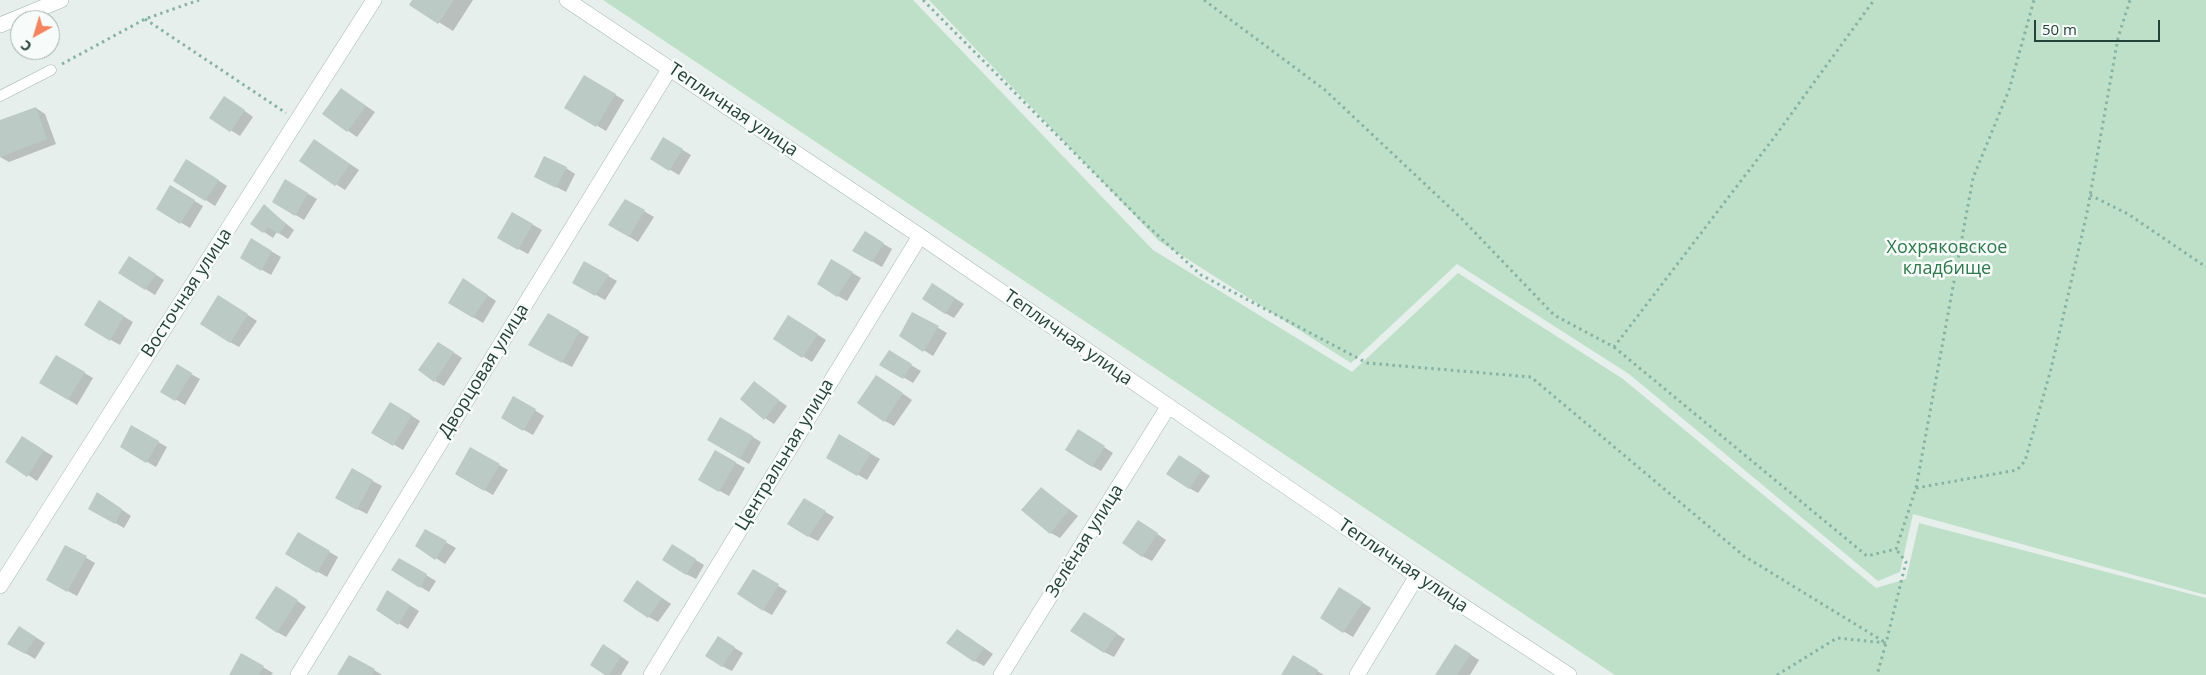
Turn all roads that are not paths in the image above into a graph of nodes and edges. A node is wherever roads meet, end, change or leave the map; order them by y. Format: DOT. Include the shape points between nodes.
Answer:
graph roads {
  1 [pos="374,0"];
  2 [pos="567,0"];
  3 [pos="54,1"];
  4 [pos="0,25"];
  5 [pos="670,68"];
  6 [pos="51,70"];
  7 [pos="0,96"];
  8 [pos="920,236"];
  9 [pos="1168,407"];
  10 [pos="1417,576"];
  11 [pos="0,586"];
  12 [pos="298,675"];
  13 [pos="651,675"];
  14 [pos="1001,675"];
  15 [pos="1357,675"];
  16 [pos="1569,675"];
  1 -- 11 [label="street, Восточная улица"];
  2 -- 5 [label="street, Тепличная улица"];
  3 -- 4 [label="street"];
  5 -- 8 [label="street, Тепличная улица"];
  5 -- 12 [label="street, Дворцовая улица"];
  6 -- 7 [label="lane"];
  8 -- 9 [label="street, Тепличная улица"];
  8 -- 13 [label="street, Центральная улица"];
  9 -- 10 [label="street, Тепличная улица"];
  9 -- 14 [label="street, Зелёная улица"];
  10 -- 15 [label="street"];
  10 -- 16 [label="street, Тепличная улица"];
}
